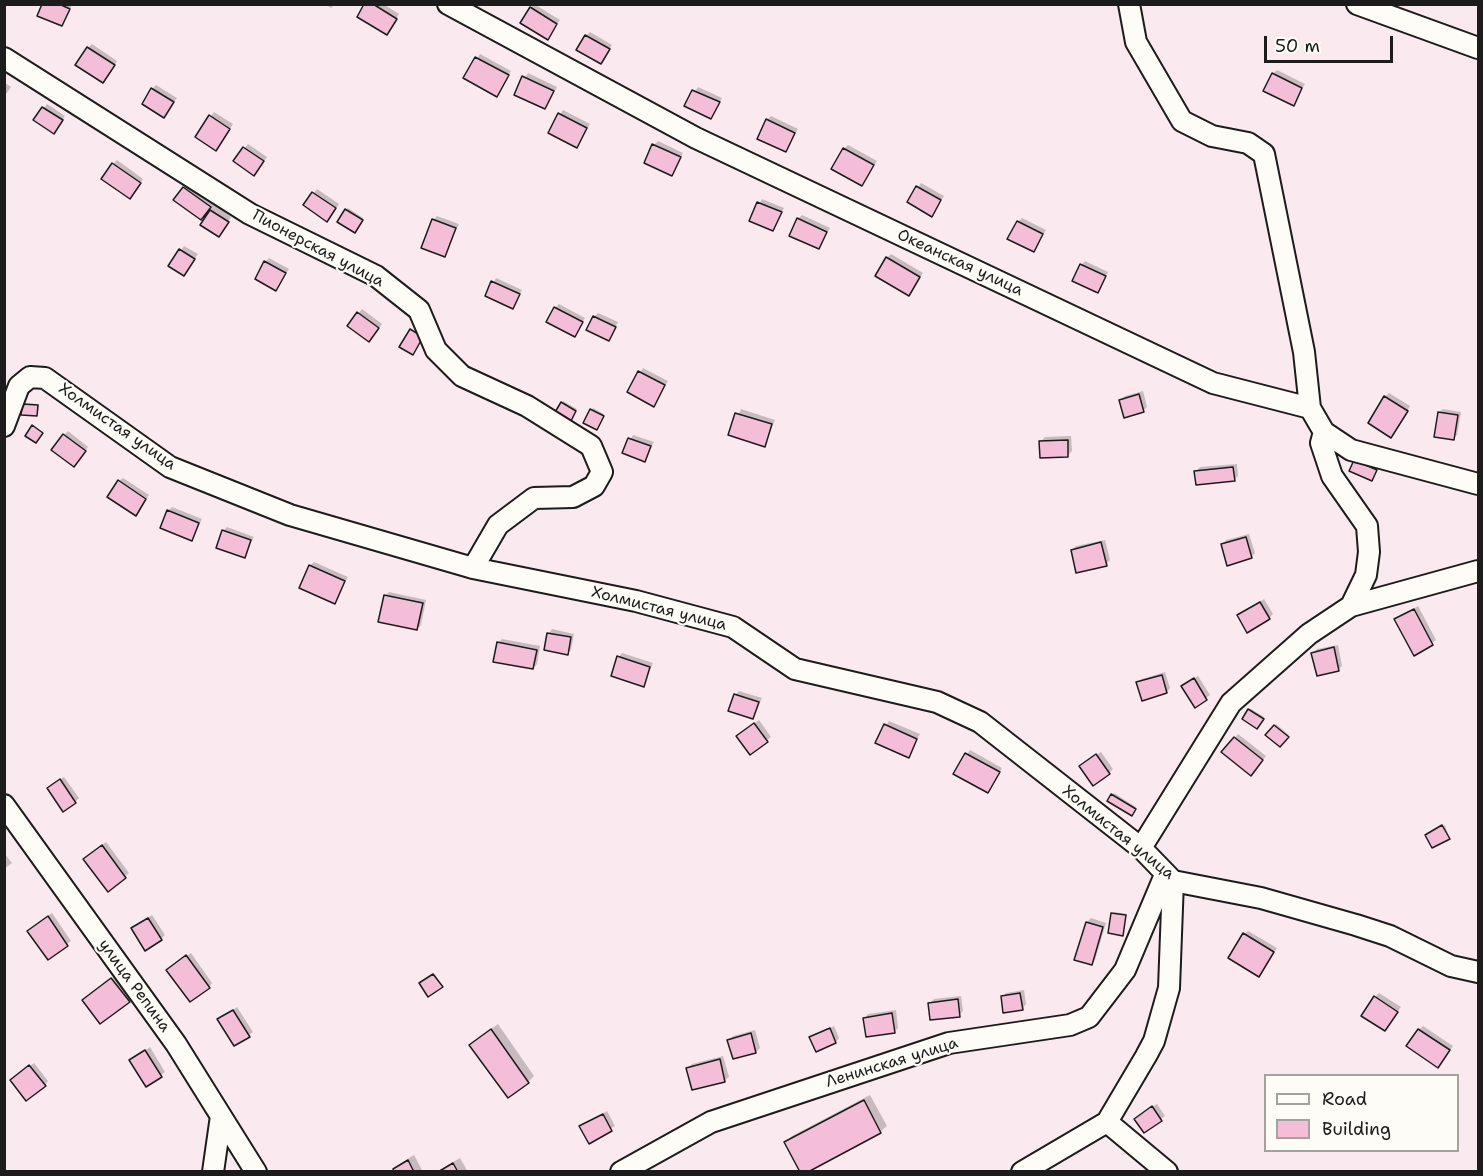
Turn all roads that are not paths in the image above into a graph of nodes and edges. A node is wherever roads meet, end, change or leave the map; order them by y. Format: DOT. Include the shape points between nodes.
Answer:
graph roads {
  1 [pos="448,4"];
  2 [pos="1129,4"];
  3 [pos="1357,4"];
  4 [pos="1479,48"];
  5 [pos="4,58"];
  6 [pos="1310,408"];
  7 [pos="4,426"];
  8 [pos="1324,432"];
  9 [pos="1479,484"];
  10 [pos="473,568"];
  11 [pos="1479,571"];
  12 [pos="1351,606"];
  13 [pos="4,805"];
  14 [pos="1141,848"];
  15 [pos="1169,878"];
  16 [pos="1479,972"];
  17 [pos="221,1116"];
  18 [pos="1107,1122"];
  19 [pos="213,1172"];
  20 [pos="256,1172"];
  21 [pos="621,1172"];
  22 [pos="1022,1172"];
  23 [pos="1167,1172"];
  1 -- 6 [label="street, Океанская улица" via="696,138 1213,383"];
  2 -- 6 [label="street" via="1136,42 1182,121 1212,136 1248,143 1264,154 1304,352"];
  3 -- 4 [label="street"];
  5 -- 10 [label="street, Пионерская улица" via="250,214 376,276 419,310 436,350 462,376 527,406 591,446 602,472 594,486 573,497 534,498 498,525"];
  6 -- 8 [label="street"];
  7 -- 10 [label="street, Холмистая улица" via="19,386 30,377 45,378 170,467 290,515"];
  8 -- 9 [label="street" via="1351,450"];
  8 -- 12 [label="street" via="1321,443 1332,476 1367,526 1366,575"];
  10 -- 14 [label="street, Холмистая улица" via="636,601 733,627 795,669 937,702 980,722"];
  11 -- 12 [label="street"];
  12 -- 14 [label="street" via="1309,634 1231,703"];
  13 -- 17 [label="street, улица Репина" via="176,1044"];
  14 -- 15 [label="street, Холмистая улица"];
  15 -- 16 [label="street, Холмистая улица" via="1261,898 1356,925 1390,936 1451,966"];
  15 -- 18 [label="street" via="1169,988 1154,1041"];
  15 -- 21 [label="street, Ленинская улица" via="1125,970 1089,1017 1070,1025 949,1043 711,1122"];
  17 -- 19 [label="street"];
  17 -- 20 [label="street, улица Репина"];
  18 -- 22 [label="street"];
  18 -- 23 [label="street"];
}
